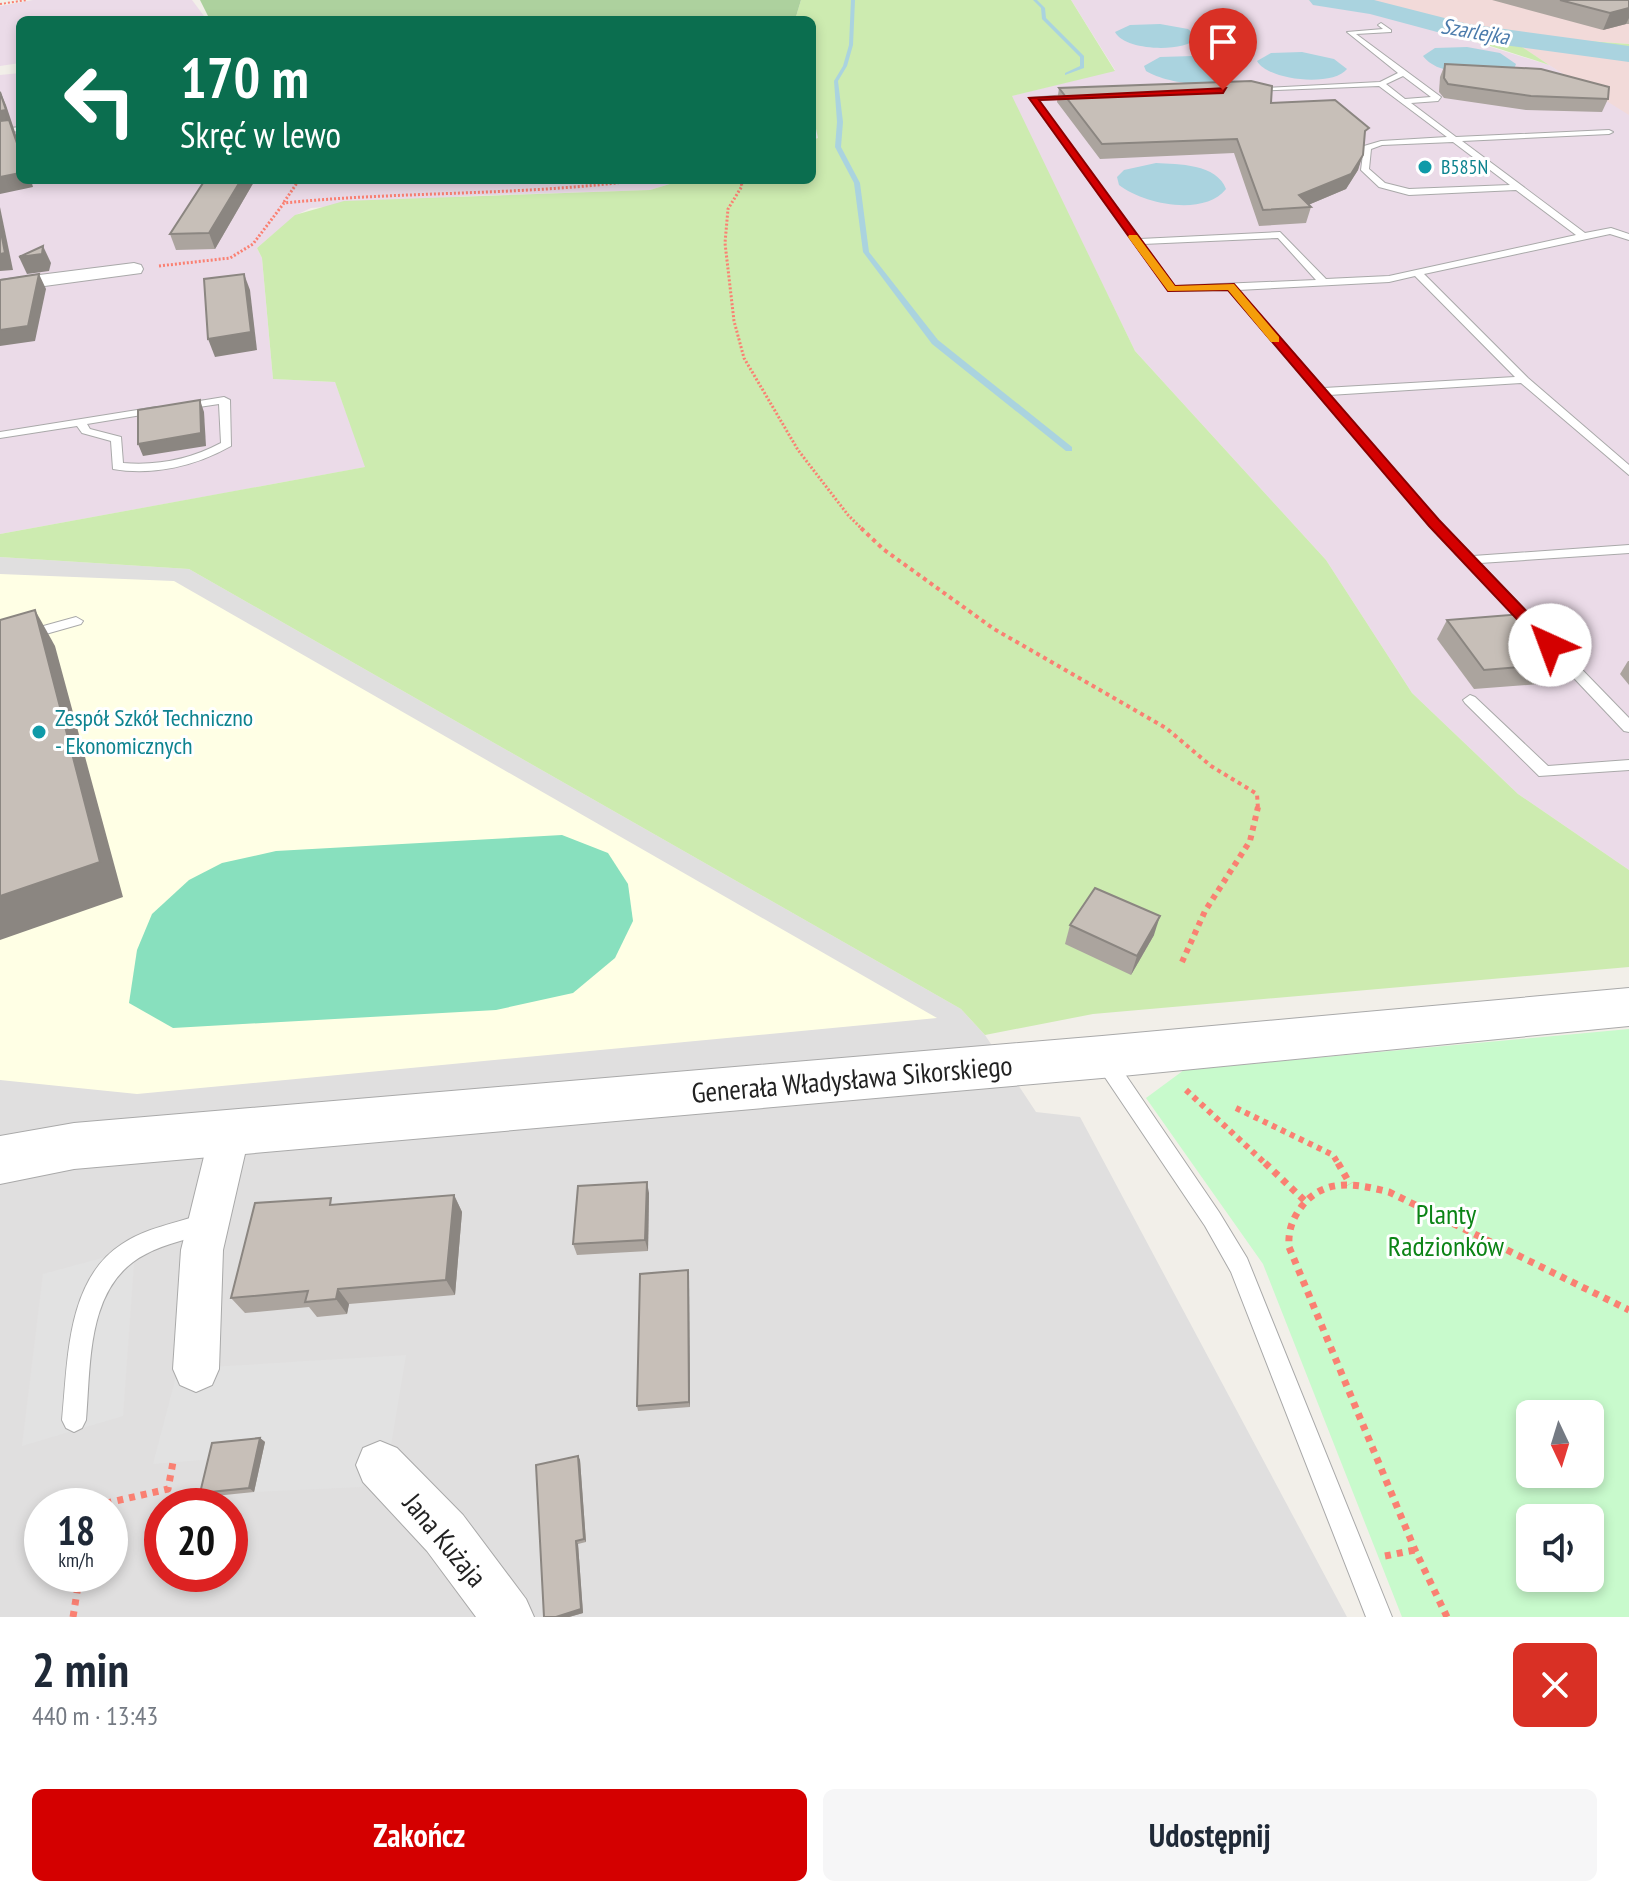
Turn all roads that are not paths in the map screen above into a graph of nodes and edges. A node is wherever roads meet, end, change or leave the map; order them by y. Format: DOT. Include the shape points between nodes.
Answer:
graph roads {
  1 [pos="1381,25"];
  2 [pos="1389,31"];
  3 [pos="1397,36"];
  4 [pos="1403,73"];
  5 [pos="1381,84"];
  6 [pos="1238,89"];
  7 [pos="1080,96"];
  8 [pos="1403,101"];
  9 [pos="1609,132"];
  10 [pos="1454,140"];
  11 [pos="1517,187"];
  12 [pos="1583,236"];
  13 [pos="1629,237"];
  14 [pos="1137,242"];
  15 [pos="134,269"];
  16 [pos="1418,274"];
  17 [pos="1323,282"];
  18 [pos="0,286"];
  19 [pos="1231,287"];
  20 [pos="1524,380"];
  21 [pos="1319,392"];
  22 [pos="80,422"];
  23 [pos="0,435"];
  24 [pos="1629,471"];
  25 [pos="1629,549"];
  26 [pos="1470,560"];
  27 [pos="76,621"];
  28 [pos="0,643"];
  29 [pos="1470,700"];
  30 [pos="1629,727"];
  31 [pos="1629,765"];
  32 [pos="1629,1007"];
  33 [pos="1102,1057"];
  34 [pos="230,1132"];
  35 [pos="0,1134"];
  36 [pos="74,1146"];
  37 [pos="0,1160"];
  38 [pos="208,1222"];
  39 [pos="196,1369"];
  40 [pos="74,1420"];
  41 [pos="380,1465"];
  42 [pos="508,1617"];
  43 [pos="1379,1617"];
  1 -- 2 [label="lane"];
  2 -- 3 [label="lane"];
  2 -- 4 [label="lane" via="1350,32"];
  4 -- 5 [label="lane"];
  4 -- 8 [label="lane" via="1438,99"];
  5 -- 6 [label="lane"];
  5 -- 8 [label="lane"];
  7 -- 14 [label="lane" via="1033,98"];
  8 -- 10 [label="lane"];
  9 -- 10 [label="lane"];
  10 -- 11 [label="lane"];
  10 -- 11 [label="lane" via="1381,143 1367,148 1365,170 1382,185 1409,192"];
  11 -- 12 [label="lane"];
  12 -- 13 [label="lane" via="1611,231"];
  12 -- 16 [label="lane"];
  14 -- 17 [label="lane" via="1280,235"];
  14 -- 19 [label="lane" via="1172,289"];
  15 -- 18 [label="street"];
  16 -- 17 [label="lane"];
  16 -- 20 [label="lane"];
  17 -- 19 [label="lane"];
  19 -- 21 [label="lane"];
  20 -- 21 [label="lane"];
  20 -- 24 [label="lane"];
  21 -- 26 [label="lane"];
  22 -- 22 [label="lane" via="224,400 227,444 206,457 138,469 117,466 117,439 86,431"];
  22 -- 23 [label="lane"];
  25 -- 26 [label="lane"];
  26 -- 30 [label="lane"];
  27 -- 28 [label="lane"];
  29 -- 31 [label="lane" via="1544,772"];
  32 -- 33 [label="street, Generała Władysława Sikorskiego"];
  33 -- 34 [label="street, Generała Władysława Sikorskiego"];
  33 -- 43 [label="lane" via="1239,1266"];
  34 -- 36 [label="street, Generała Władysława Sikorskiego"];
  34 -- 38 [label="street"];
  35 -- 36 [label="street"];
  36 -- 37 [label="street"];
  38 -- 39 [label="street"];
  38 -- 40 [label="lane" via="135,1249 103,1279 85,1316"];
  41 -- 42 [label="street, Jana Kużaja" via="445,1533"];
}
